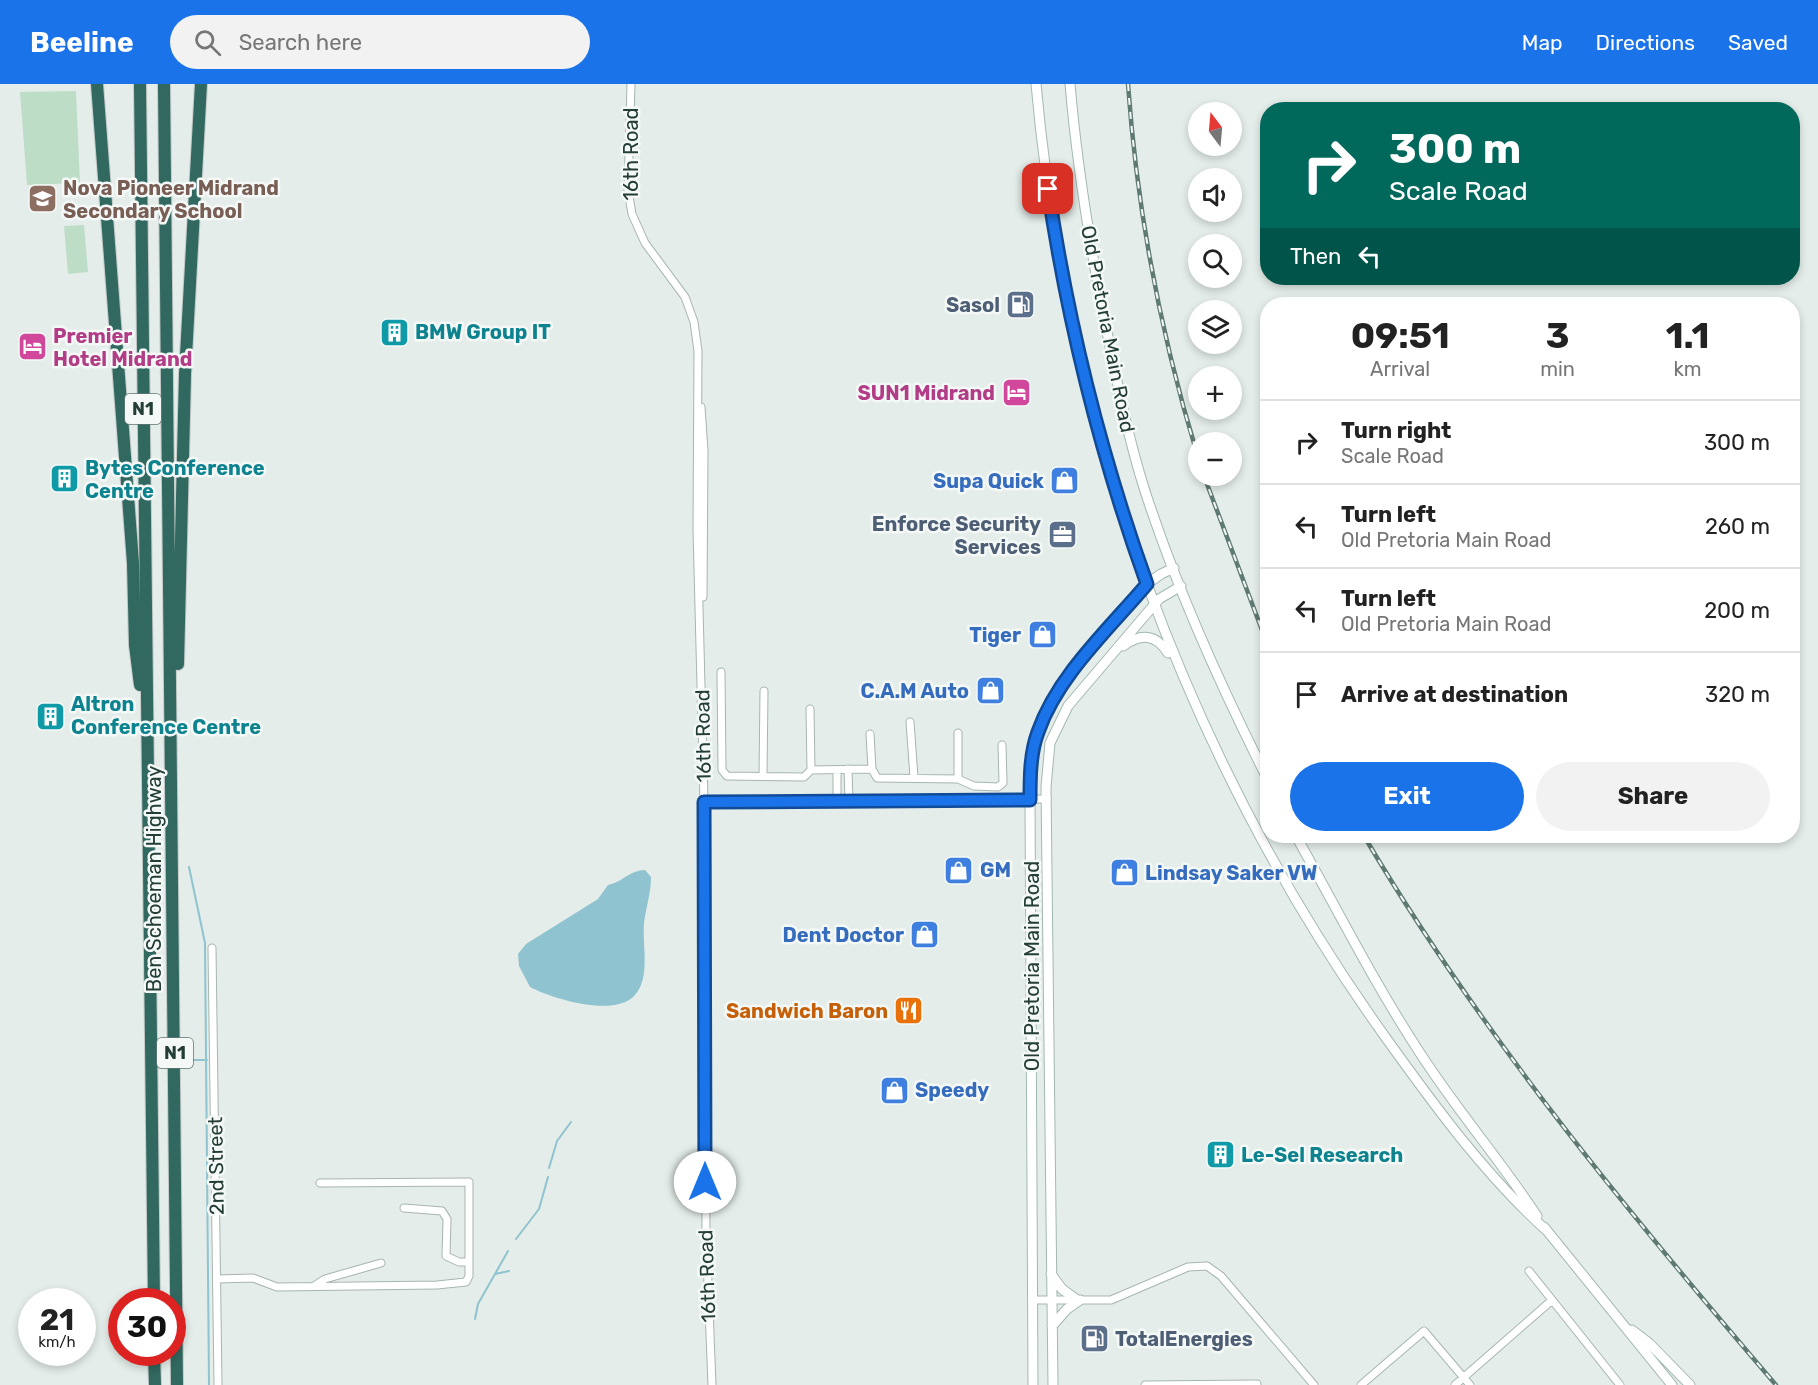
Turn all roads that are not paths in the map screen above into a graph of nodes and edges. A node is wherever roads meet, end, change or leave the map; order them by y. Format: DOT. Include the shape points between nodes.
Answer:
graph roads {
  1 [pos="97,84"];
  2 [pos="140,84"];
  3 [pos="164,84"];
  4 [pos="201,84"];
  5 [pos="631,84"];
  6 [pos="1036,84"];
  7 [pos="1070,84"];
  8 [pos="1174,568"];
  9 [pos="1147,584"];
  10 [pos="1181,586"];
  11 [pos="1154,605"];
  12 [pos="1110,655"];
  13 [pos="721,672"];
  14 [pos="1182,679"];
  15 [pos="764,691"];
  16 [pos="810,709"];
  17 [pos="172,721"];
  18 [pos="910,722"];
  19 [pos="958,733"];
  20 [pos="147,734"];
  21 [pos="870,734"];
  22 [pos="1002,745"];
  23 [pos="1260,764"];
  24 [pos="872,769"];
  25 [pos="811,770"];
  26 [pos="837,770"];
  27 [pos="849,770"];
  28 [pos="764,776"];
  29 [pos="914,777"];
  30 [pos="958,779"];
  31 [pos="1047,799"];
  32 [pos="1030,800"];
  33 [pos="849,801"];
  34 [pos="704,802"];
  35 [pos="837,802"];
  36 [pos="1260,840"];
  37 [pos="1262,843"];
  38 [pos="1300,843"];
  39 [pos="212,948"];
  40 [pos="320,1183"];
  41 [pos="404,1208"];
  42 [pos="1546,1230"];
  43 [pos="469,1262"];
  44 [pos="381,1263"];
  45 [pos="1529,1271"];
  46 [pos="1051,1274"];
  47 [pos="217,1280"];
  48 [pos="314,1286"];
  49 [pos="154,1288"];
  50 [pos="1032,1300"];
  51 [pos="1078,1300"];
  52 [pos="1051,1301"];
  53 [pos="1551,1301"];
  54 [pos="1623,1323"];
  55 [pos="1052,1326"];
  56 [pos="154,1366"];
  57 [pos="1464,1378"];
  58 [pos="1257,1384"];
  59 [pos="155,1385"];
  60 [pos="177,1385"];
  61 [pos="218,1385"];
  62 [pos="712,1385"];
  63 [pos="1033,1385"];
  64 [pos="1053,1385"];
  65 [pos="1145,1385"];
  66 [pos="1314,1385"];
  67 [pos="1361,1385"];
  68 [pos="1455,1385"];
  69 [pos="1470,1385"];
  70 [pos="1620,1385"];
  71 [pos="1672,1385"];
  72 [pos="1690,1385"];
  1 -- 20 [label="highway" via="133,563 135,645"];
  2 -- 20 [label="highway, Ben Schoeman Highway / N1"];
  3 -- 17 [label="highway, Ben Schoeman Highway / N1"];
  4 -- 17 [label="highway" via="185,374 179,659"];
  5 -- 34 [label="street, 16th Road" via="628,190 632,214 645,243 677,285 697,335 704,452"];
  6 -- 9 [label="main road, Old Pretoria Main Road" via="1059,257 1080,359 1111,478"];
  7 -- 8 [label="main road, Old Pretoria Main Road" via="1090,245 1124,414 1145,491"];
  8 -- 9 [label="main road, Old Pretoria Main Road"];
  8 -- 10 [label="main road, Old Pretoria Main Road"];
  9 -- 11 [label="main road, Old Pretoria Main Road"];
  9 -- 32 [label="main road, Old Pretoria Main Road" via="1051,704 1035,742"];
  10 -- 11 [label="main road, Old Pretoria Main Road"];
  10 -- 23 [label="main road, Old Pretoria Main Road"];
  11 -- 12 [label="main road, Old Pretoria Main Road"];
  11 -- 14 [label="main road, Old Pretoria Main Road"];
  12 -- 14 [label="main road" via="1134,638 1149,636 1165,647"];
  12 -- 31 [label="main road, Old Pretoria Main Road" via="1072,701 1057,727 1048,758"];
  13 -- 28 [label="street" via="723,774"];
  14 -- 36 [label="main road, Old Pretoria Main Road"];
  15 -- 28 [label="street"];
  16 -- 25 [label="street"];
  17 -- 60 [label="highway, Ben Schoeman Highway / N1"];
  18 -- 29 [label="street"];
  19 -- 30 [label="street"];
  20 -- 49 [label="highway, Ben Schoeman Highway / N1"];
  21 -- 24 [label="street"];
  22 -- 30 [label="street" via="1002,786 974,786"];
  24 -- 27 [label="street"];
  24 -- 29 [label="street" via="877,778"];
  25 -- 26 [label="street"];
  25 -- 28 [label="street" via="804,777"];
  26 -- 27 [label="street"];
  26 -- 35 [label="street"];
  27 -- 33 [label="street"];
  29 -- 30 [label="street"];
  31 -- 32 [label="street"];
  31 -- 46 [label="main road, Old Pretoria Main Road"];
  32 -- 33 [label="street"];
  32 -- 50 [label="main road, Old Pretoria Main Road"];
  33 -- 35 [label="street"];
  34 -- 35 [label="street"];
  34 -- 62 [label="street, 16th Road" via="705,1222"];
  37 -- 42 [label="main road, Old Pretoria Main Road" via="1359,1000 1441,1112 1513,1198"];
  38 -- 42 [label="main road, Old Pretoria Main Road" via="1350,939 1405,1030"];
  39 -- 47 [label="street, 2nd Street"];
  40 -- 43 [label="street" via="469,1182"];
  41 -- 43 [label="street" via="442,1211 447,1219 446,1256"];
  42 -- 54 [label="main road, Old Pretoria Main Road"];
  43 -- 48 [label="street" via="469,1276 462,1284"];
  44 -- 48 [label="street" via="324,1279"];
  45 -- 53 [label="street"];
  46 -- 51 [label="main road" via="1062,1289"];
  46 -- 52 [label="main road, Old Pretoria Main Road"];
  47 -- 48 [label="street" via="253,1278 277,1287"];
  47 -- 61 [label="street, 2nd Street"];
  50 -- 52 [label="street"];
  50 -- 63 [label="main road, Old Pretoria Main Road"];
  51 -- 52 [label="street"];
  51 -- 55 [label="main road"];
  51 -- 66 [label="street" via="1111,1300 1188,1267 1207,1266 1221,1276"];
  52 -- 55 [label="main road, Old Pretoria Main Road"];
  53 -- 57 [label="street"];
  53 -- 70 [label="street"];
  54 -- 71 [label="main road, Old Pretoria Main Road"];
  54 -- 72 [label="main road, Old Pretoria Main Road"];
  55 -- 64 [label="main road, Old Pretoria Main Road"];
  56 -- 59 [label="highway"];
  57 -- 67 [label="street" via="1424,1331"];
  57 -- 68 [label="street"];
  57 -- 69 [label="street"];
  58 -- 65 [label="street"];
}
